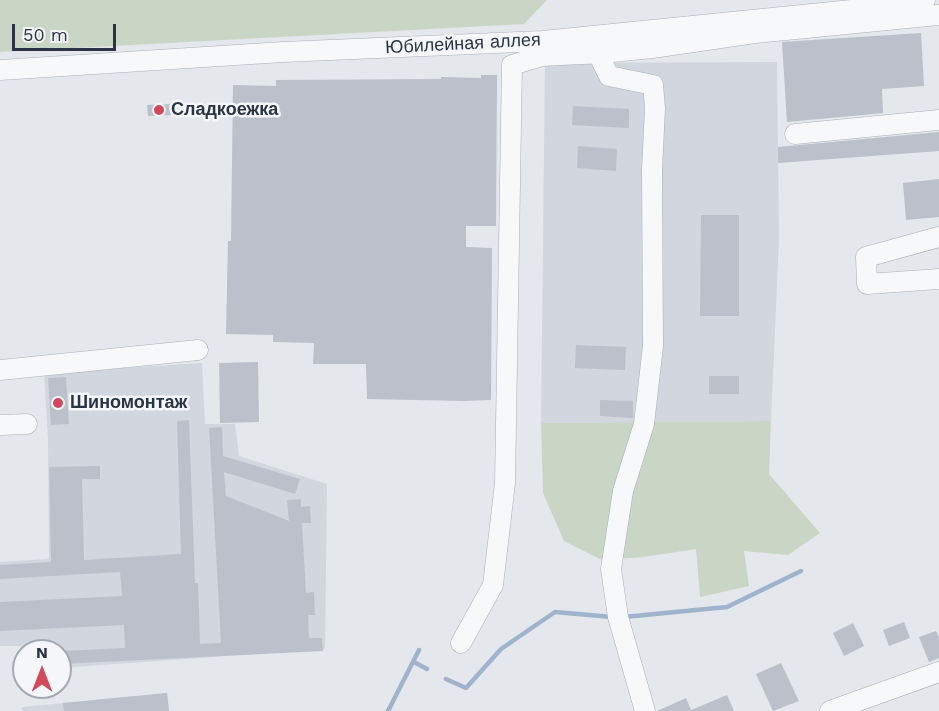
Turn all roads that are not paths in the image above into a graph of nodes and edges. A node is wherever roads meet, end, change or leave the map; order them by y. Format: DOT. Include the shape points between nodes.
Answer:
graph roads {
  1 [pos="925,0"];
  2 [pos="939,15"];
  3 [pos="602,53"];
  4 [pos="0,70"];
  5 [pos="939,120"];
  6 [pos="795,134"];
  7 [pos="939,237"];
  8 [pos="939,279"];
  9 [pos="198,350"];
  10 [pos="0,370"];
  11 [pos="27,424"];
  12 [pos="0,425"];
  13 [pos="461,643"];
  14 [pos="939,672"];
  15 [pos="645,711"];
  16 [pos="830,711"];
  1 -- 4 [label="street, Юбилейная аллея" via="543,41 271,52"];
  2 -- 3 [label="street"];
  3 -- 13 [label="street" via="542,56 513,65 505,483 493,585"];
  3 -- 15 [label="street" via="609,76 653,86 655,108 653,346 644,424 623,491 611,568 618,617"];
  5 -- 6 [label="street"];
  7 -- 8 [label="street" via="866,257 867,284"];
  9 -- 10 [label="street"];
  11 -- 12 [label="street"];
  14 -- 16 [label="street"];
}
